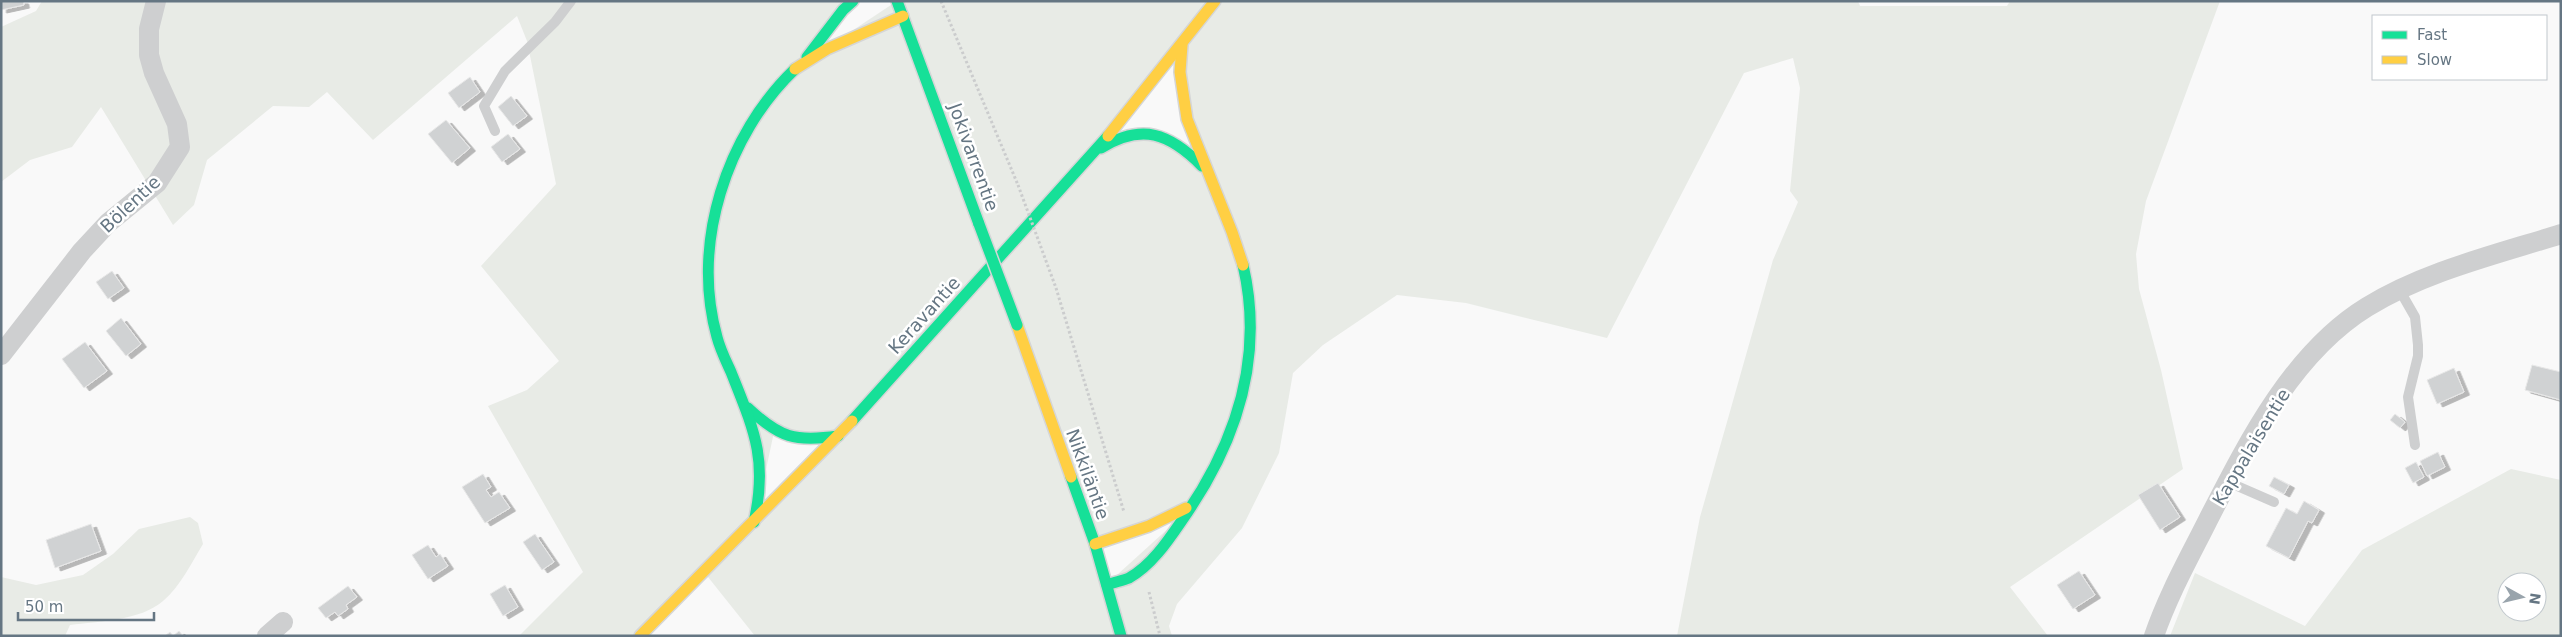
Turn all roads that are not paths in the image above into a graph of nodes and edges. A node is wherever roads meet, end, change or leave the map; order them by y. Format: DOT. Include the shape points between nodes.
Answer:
graph roads {
  1 [pos="156,1"];
  2 [pos="571,1"];
  3 [pos="853,1"];
  4 [pos="898,1"];
  5 [pos="1215,1"];
  6 [pos="903,16"];
  7 [pos="1182,45"];
  8 [pos="803,62"];
  9 [pos="495,131"];
  10 [pos="1097,150"];
  11 [pos="1205,169"];
  12 [pos="2561,234"];
  13 [pos="2400,289"];
  14 [pos="1017,325"];
  15 [pos="1,355"];
  16 [pos="744,404"];
  17 [pos="838,436"];
  18 [pos="2415,445"];
  19 [pos="2228,482"];
  20 [pos="2274,502"];
  21 [pos="1194,503"];
  22 [pos="754,522"];
  23 [pos="1095,544"];
  24 [pos="1106,585"];
  25 [pos="283,622"];
  26 [pos="267,636"];
  27 [pos="640,636"];
  28 [pos="1121,636"];
  29 [pos="2154,636"];
  1 -- 15 [label="street, Bölentie" via="149,29 150,55 154,73 177,124 180,147 157,183 108,223 82,251"];
  2 -- 9 [label="lane" via="555,22 505,71 492,92 484,106"];
  3 -- 8 [label="main road"];
  4 -- 6 [label="main road, Jokivarrentie"];
  5 -- 7 [label="main road, Keravantie"];
  6 -- 8 [label="main road"];
  6 -- 14 [label="main road, Jokivarrentie, bridge"];
  7 -- 10 [label="main road, Keravantie"];
  7 -- 11 [label="main road" via="1179,84 1192,139"];
  8 -- 16 [label="main road" via="760,108 738,145 720,189 709,242 710,294 716,336"];
  10 -- 11 [label="main road" via="1125,135 1152,135 1191,153"];
  10 -- 17 [label="main road, Keravantie"];
  11 -- 21 [label="main road" via="1236,242 1248,296 1252,336 1241,411 1228,446"];
  12 -- 13 [label="street, Kappalaisentie" via="2434,274"];
  13 -- 18 [label="lane" via="2415,317 2418,345 2408,397"];
  13 -- 19 [label="street, Kappalaisentie" via="2330,332 2267,413"];
  14 -- 23 [label="main road, Nikkiläntie"];
  16 -- 17 [label="main road" via="774,432 794,440"];
  16 -- 22 [label="main road" via="761,456 762,485"];
  17 -- 22 [label="main road, Keravantie"];
  19 -- 20 [label="lane"];
  19 -- 29 [label="street, Kappalaisentie" via="2178,578"];
  21 -- 23 [label="main road" via="1167,519"];
  21 -- 24 [label="main road" via="1141,568 1129,577"];
  22 -- 27 [label="main road, Keravantie"];
  23 -- 24 [label="main road, Nikkiläntie"];
  24 -- 28 [label="main road, Nikkiläntie"];
  25 -- 26 [label="street"];
}
